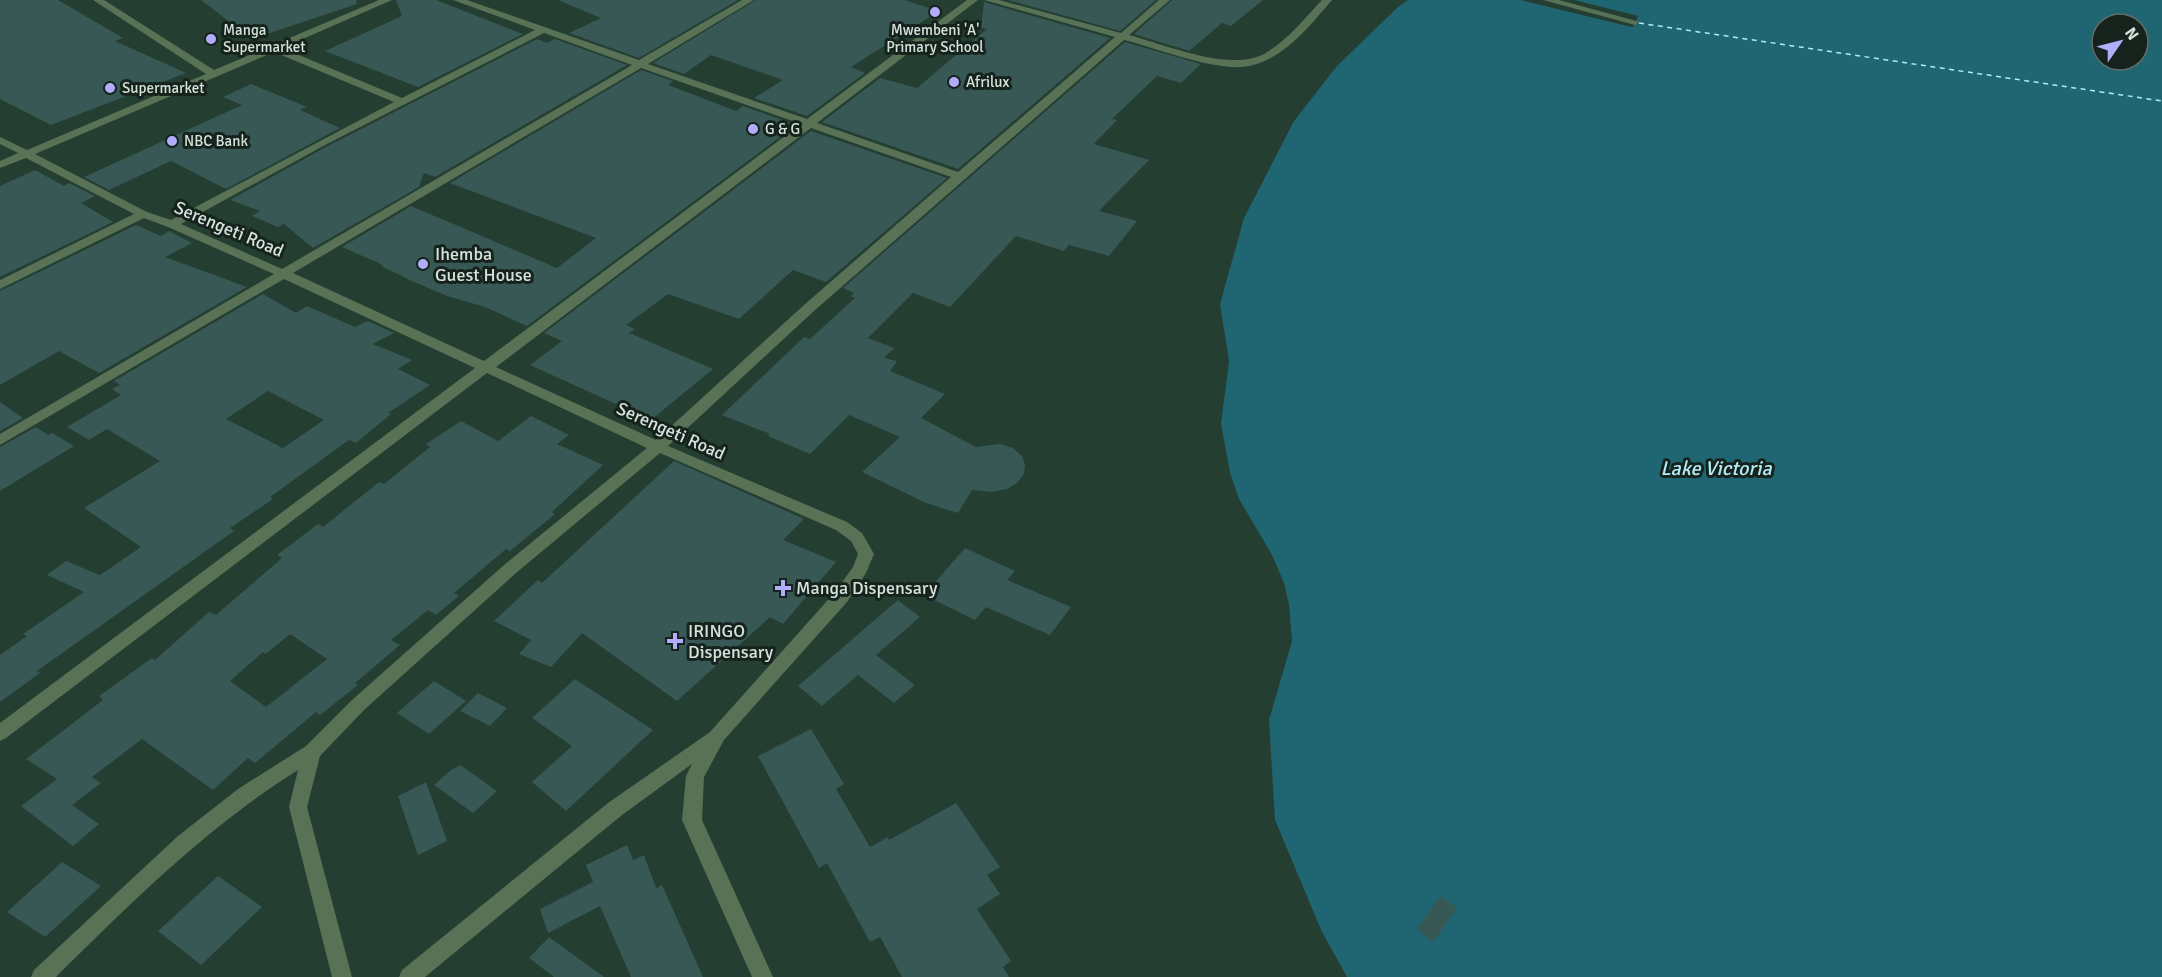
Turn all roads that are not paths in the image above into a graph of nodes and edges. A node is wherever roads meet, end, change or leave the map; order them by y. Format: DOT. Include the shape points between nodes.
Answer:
graph roads {
  1 [pos="98,0"];
  2 [pos="387,0"];
  3 [pos="458,0"];
  4 [pos="749,0"];
  5 [pos="973,0"];
  6 [pos="989,0"];
  7 [pos="1165,0"];
  8 [pos="1327,0"];
  9 [pos="1548,0"];
  10 [pos="1635,22"];
  11 [pos="543,30"];
  12 [pos="1123,36"];
  13 [pos="273,48"];
  14 [pos="642,64"];
  15 [pos="213,74"];
  16 [pos="402,101"];
  17 [pos="809,123"];
  18 [pos="0,140"];
  19 [pos="25,154"];
  20 [pos="0,165"];
  21 [pos="961,177"];
  22 [pos="143,214"];
  23 [pos="172,224"];
  24 [pos="282,273"];
  25 [pos="0,285"];
  26 [pos="486,369"];
  27 [pos="0,440"];
  28 [pos="658,447"];
  29 [pos="0,733"];
  30 [pos="718,735"];
  31 [pos="312,752"];
  32 [pos="41,977"];
  33 [pos="342,977"];
  34 [pos="409,977"];
  35 [pos="763,977"];
  1 -- 15 [label="street"];
  2 -- 13 [label="street"];
  3 -- 11 [label="street"];
  4 -- 14 [label="street"];
  5 -- 17 [label="street"];
  6 -- 12 [label="street"];
  7 -- 12 [label="street"];
  8 -- 12 [label="street" via="1286,43 1243,64 1214,61"];
  9 -- 10 [label="street"];
  11 -- 14 [label="street"];
  11 -- 16 [label="street"];
  12 -- 21 [label="street"];
  13 -- 15 [label="street"];
  13 -- 16 [label="street"];
  14 -- 17 [label="street"];
  14 -- 24 [label="street"];
  15 -- 19 [label="street"];
  16 -- 23 [label="street"];
  17 -- 21 [label="street"];
  17 -- 26 [label="street"];
  18 -- 19 [label="street, Serengeti Road"];
  19 -- 20 [label="street"];
  19 -- 22 [label="street, Serengeti Road"];
  21 -- 28 [label="street" via="809,308"];
  22 -- 23 [label="street, Serengeti Road"];
  22 -- 25 [label="street"];
  23 -- 24 [label="street, Serengeti Road"];
  24 -- 26 [label="street, Serengeti Road"];
  24 -- 27 [label="street"];
  26 -- 28 [label="street, Serengeti Road"];
  26 -- 29 [label="street"];
  28 -- 30 [label="street, Serengeti Road" via="848,529 862,541 866,554 841,597"];
  28 -- 31 [label="street" via="510,569 358,705"];
  30 -- 34 [label="street" via="615,809"];
  30 -- 35 [label="street, Serengeti Road" via="695,776 692,820"];
  31 -- 32 [label="street" via="207,823"];
  31 -- 33 [label="street" via="298,807"];
}
